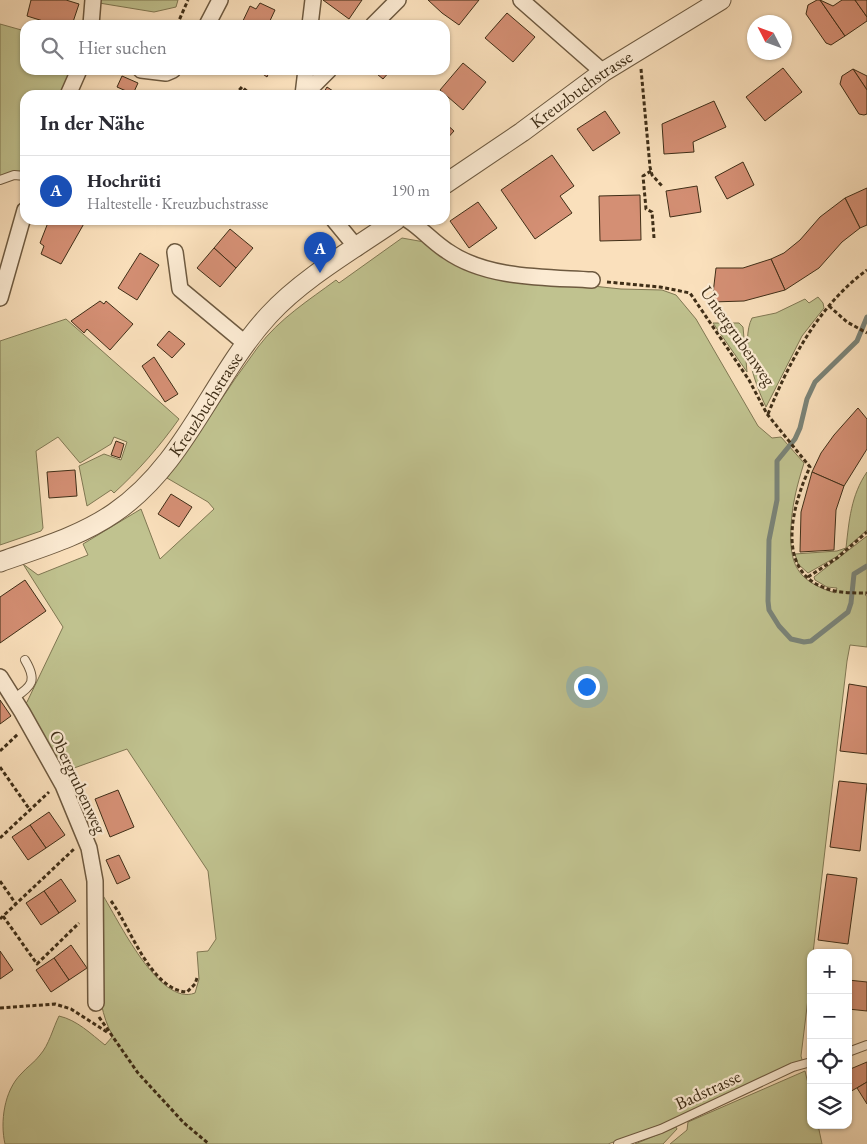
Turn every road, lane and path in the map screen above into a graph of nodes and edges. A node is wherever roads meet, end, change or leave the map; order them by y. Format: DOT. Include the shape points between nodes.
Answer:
graph roads {
  1 [pos="93,0"];
  2 [pos="188,0"];
  3 [pos="220,0"];
  4 [pos="313,0"];
  5 [pos="398,0"];
  6 [pos="522,0"];
  7 [pos="720,0"];
  8 [pos="91,20"];
  9 [pos="179,20"];
  10 [pos="210,20"];
  11 [pos="311,20"];
  12 [pos="378,20"];
  13 [pos="641,62"];
  14 [pos="603,72"];
  15 [pos="77,75"];
  16 [pos="305,75"];
  17 [pos="323,75"];
  18 [pos="70,90"];
  19 [pos="304,90"];
  20 [pos="308,90"];
  21 [pos="651,171"];
  22 [pos="20,176"];
  23 [pos="0,180"];
  24 [pos="450,181"];
  25 [pos="662,186"];
  26 [pos="21,225"];
  27 [pos="338,225"];
  28 [pos="389,225"];
  29 [pos="414,225"];
  30 [pos="654,238"];
  31 [pos="357,248"];
  32 [pos="175,252"];
  33 [pos="867,270"];
  34 [pos="592,280"];
  35 [pos="0,298"];
  36 [pos="830,306"];
  37 [pos="867,333"];
  38 [pos="246,344"];
  39 [pos="767,414"];
  40 [pos="867,532"];
  41 [pos="0,562"];
  42 [pos="808,577"];
  43 [pos="867,593"];
  44 [pos="24,660"];
  45 [pos="0,677"];
  46 [pos="14,698"];
  47 [pos="29,723"];
  48 [pos="0,751"];
  49 [pos="0,767"];
  50 [pos="60,781"];
  51 [pos="30,810"];
  52 [pos="0,838"];
  53 [pos="85,838"];
  54 [pos="0,881"];
  55 [pos="95,881"];
  56 [pos="16,904"];
  57 [pos="95,908"];
  58 [pos="2,918"];
  59 [pos="197,978"];
  60 [pos="96,1003"];
  61 [pos="0,1008"];
  62 [pos="109,1033"];
  63 [pos="867,1044"];
  64 [pos="852,1050"];
  65 [pos="807,1063"];
  66 [pos="210,1144"];
  67 [pos="618,1144"];
  1 -- 8 [label="street"];
  2 -- 9 [label="path"];
  3 -- 10 [label="street"];
  4 -- 11 [label="street"];
  5 -- 12 [label="street"];
  6 -- 14 [label="street"];
  7 -- 14 [label="street, Kreuzbuchstrasse"];
  13 -- 21 [label="path"];
  14 -- 24 [label="street, Kreuzbuchstrasse"];
  15 -- 18 [label="street"];
  16 -- 19 [label="street"];
  17 -- 20 [label="street"];
  21 -- 25 [label="path"];
  21 -- 30 [label="path" via="643,176 646,209 652,212"];
  22 -- 23 [label="lane"];
  26 -- 35 [label="street"];
  27 -- 31 [label="street"];
  28 -- 31 [label="street, Kreuzbuchstrasse"];
  29 -- 34 [label="street" via="447,252 476,266 529,276"];
  31 -- 38 [label="street, Kreuzbuchstrasse" via="283,301"];
  32 -- 38 [label="street" via="180,289"];
  33 -- 36 [label="path"];
  34 -- 39 [label="path, Untergrubenweg" via="690,293 749,380"];
  36 -- 37 [label="path" via="847,322"];
  36 -- 39 [label="path" via="800,347"];
  38 -- 41 [label="street, Kreuzbuchstrasse" via="177,450 134,498 80,533"];
  39 -- 42 [label="path, Untergrubenweg" via="810,467 796,504 793,553 797,566"];
  40 -- 42 [label="path"];
  42 -- 43 [label="path, Untergrubenweg" via="826,589"];
  44 -- 46 [label="lane" via="31,670 32,680 25,691"];
  45 -- 46 [label="street, Obergrubenweg"];
  46 -- 47 [label="street, Obergrubenweg"];
  47 -- 48 [label="path"];
  47 -- 50 [label="street, Obergrubenweg"];
  49 -- 51 [label="path"];
  50 -- 51 [label="path"];
  50 -- 53 [label="street, Obergrubenweg"];
  51 -- 52 [label="path"];
  53 -- 55 [label="street, Obergrubenweg"];
  53 -- 56 [label="path"];
  54 -- 56 [label="path"];
  55 -- 57 [label="street, Obergrubenweg"];
  55 -- 59 [label="path" via="113,904 153,970 165,982 174,989 187,992"];
  56 -- 58 [label="path"];
  57 -- 58 [label="path" via="37,964"];
  57 -- 60 [label="street, Obergrubenweg"];
  60 -- 62 [label="path" via="100,1021"];
  61 -- 62 [label="path" via="55,1004"];
  62 -- 66 [label="path" via="138,1072 184,1123"];
  63 -- 64 [label="lane"];
  65 -- 67 [label="lane, Badstrasse" via="661,1129"];
}
